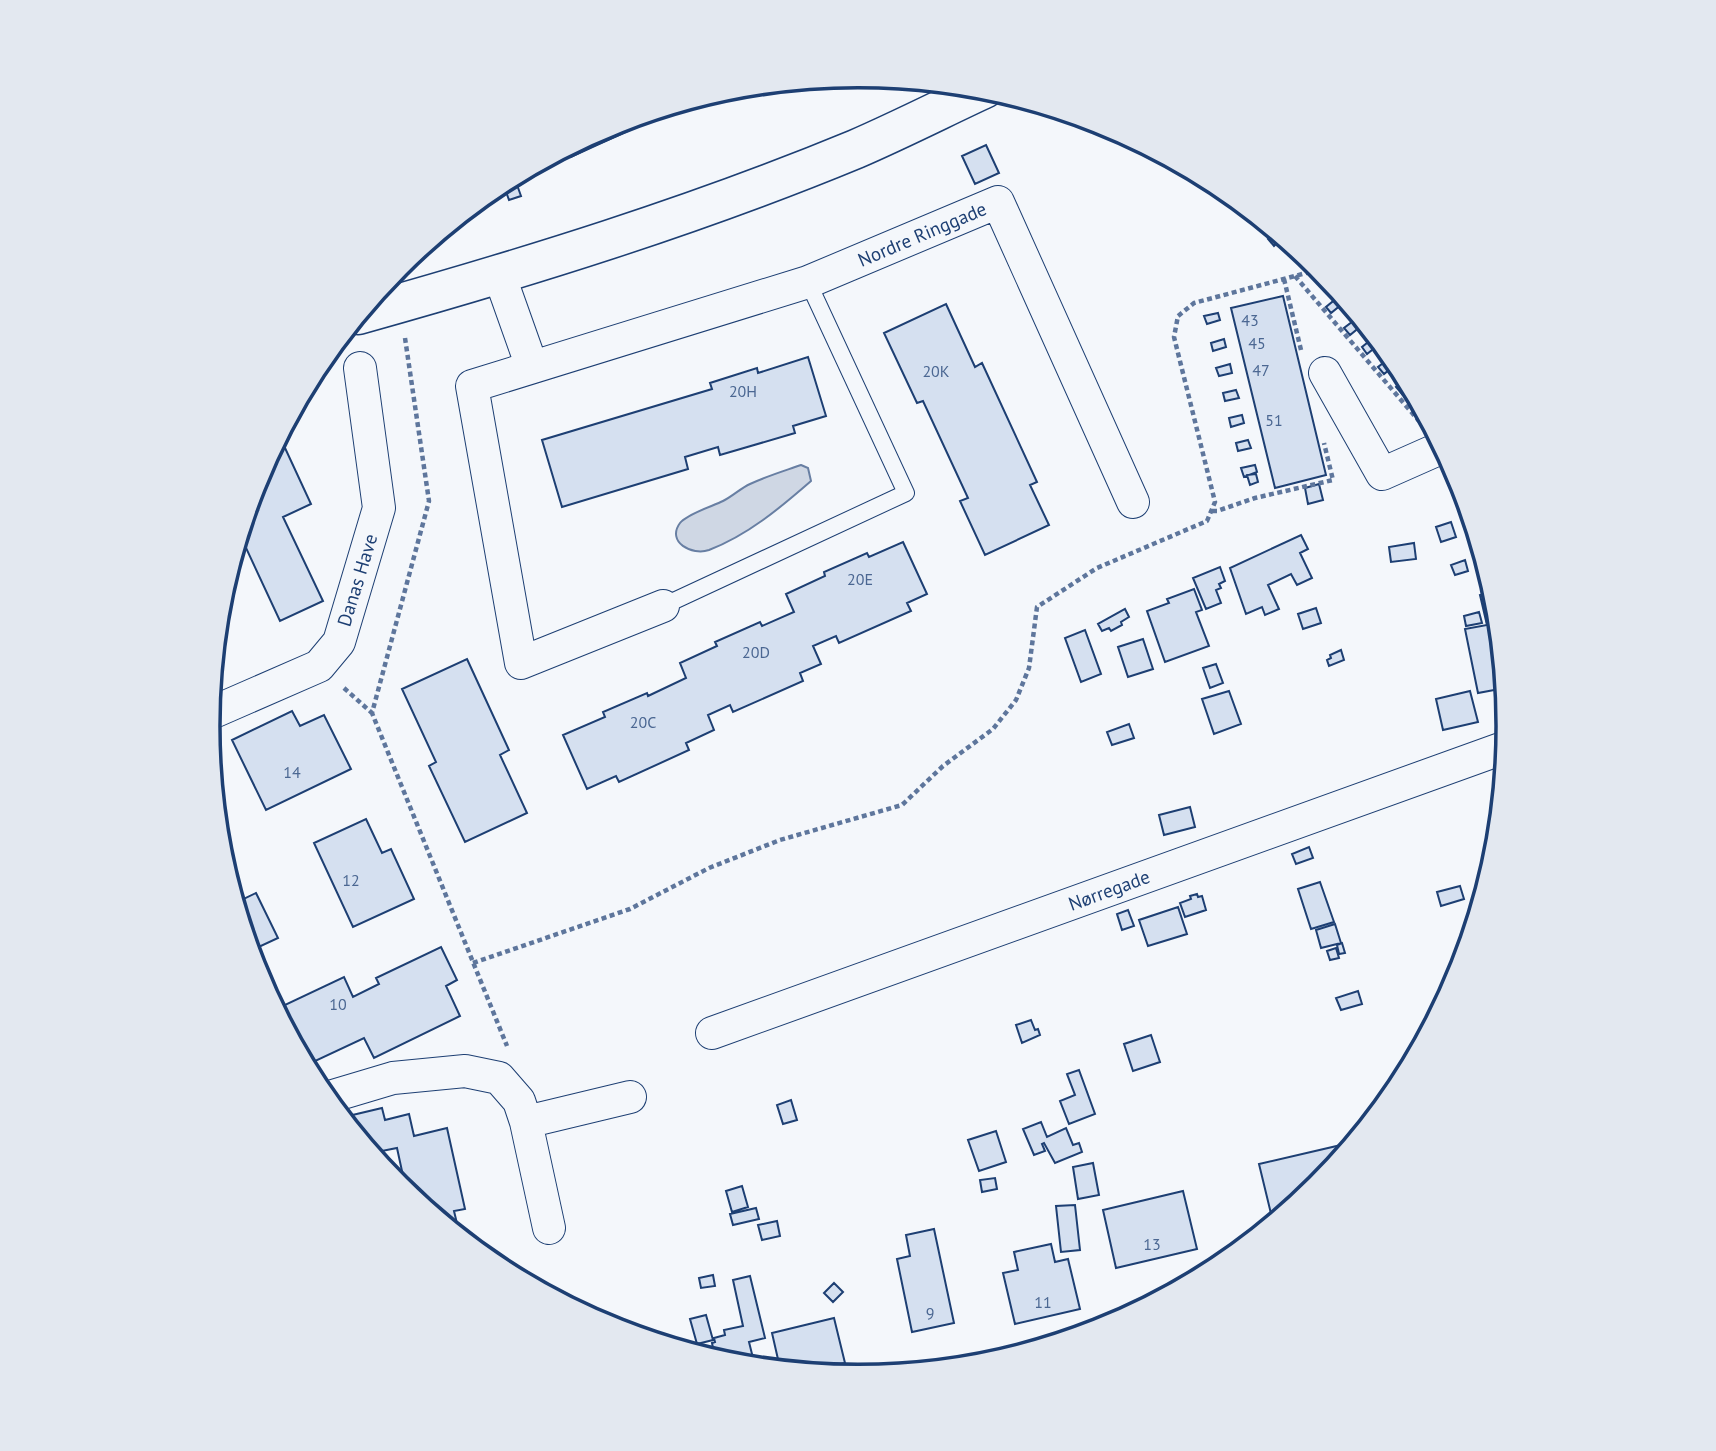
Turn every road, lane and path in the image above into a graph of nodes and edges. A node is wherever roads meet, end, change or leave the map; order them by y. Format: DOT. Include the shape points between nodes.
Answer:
graph roads {
  1 [pos="966,97"];
  2 [pos="1308,273"];
  3 [pos="499,274"];
  4 [pos="1295,276"];
  5 [pos="1284,279"];
  6 [pos="807,282"];
  7 [pos="400,303"];
  8 [pos="373,311"];
  9 [pos="1314,366"];
  10 [pos="532,367"];
  11 [pos="360,368"];
  12 [pos="1416,417"];
  13 [pos="1323,440"];
  14 [pos="1434,452"];
  15 [pos="1133,502"];
  16 [pos="1212,511"];
  17 [pos="663,606"];
  18 [pos="220,709"];
  19 [pos="1495,751"];
  20 [pos="474,963"];
  21 [pos="712,1033"];
  22 [pos="338,1094"];
  23 [pos="630,1097"];
  24 [pos="522,1111"];
  25 [pos="549,1228"];
  1 -- 3 [label="street" via="858,148 701,209"];
  2 -- 4 [label="path"];
  3 -- 7 [label="street"];
  3 -- 10 [label="street"];
  4 -- 5 [label="path"];
  4 -- 12 [label="path"];
  5 -- 9 [label="path"];
  5 -- 16 [label="path" via="1194,303 1178,316 1174,337 1215,502"];
  6 -- 10 [label="street, Nordre Ringgade"];
  6 -- 15 [label="street, Nordre Ringgade" via="998,202"];
  6 -- 17 [label="lane" via="906,493"];
  7 -- 8 [label="street"];
  7 -- 20 [label="path" via="429,501 372,713"];
  9 -- 14 [label="street" via="1382,474"];
  10 -- 17 [label="street, Nordre Ringgade" via="472,386 521,663"];
  11 -- 18 [label="street, Danas Have" via="379,508 339,642 319,666"];
  13 -- 16 [label="path" via="1334,480"];
  16 -- 20 [label="path" via="1207,521 1097,568 1037,607 1028,668 1016,701 993,729 902,804 780,840 709,868 630,909"];
  19 -- 21 [label="street, Nørregade"];
  20 -- 24 [label="path" via="519,1077"];
  22 -- 24 [label="street" via="393,1078 465,1071 499,1078"];
  23 -- 24 [label="street"];
  24 -- 25 [label="street"];
}
